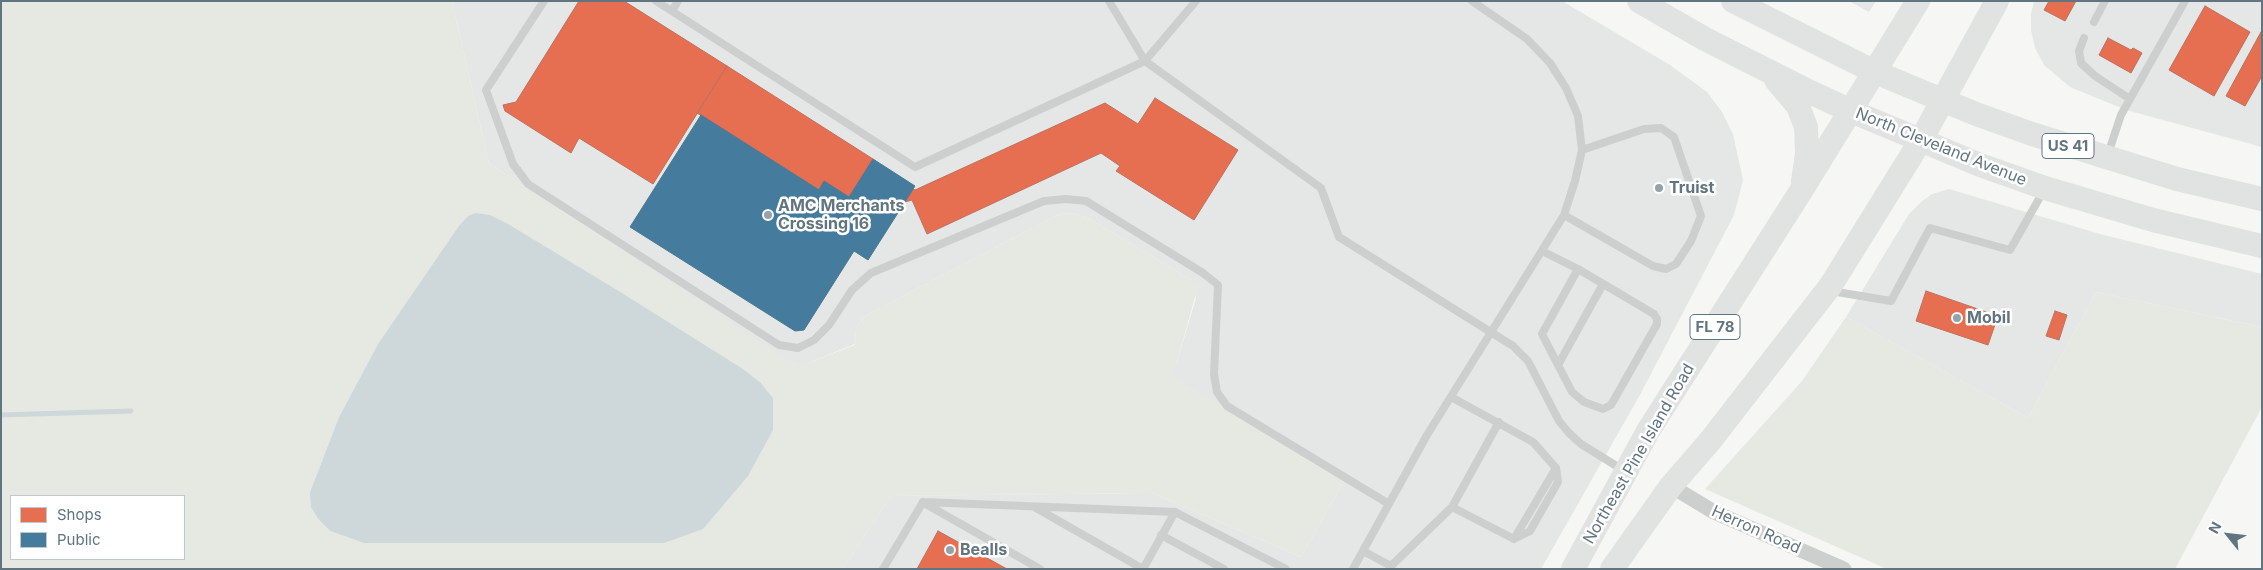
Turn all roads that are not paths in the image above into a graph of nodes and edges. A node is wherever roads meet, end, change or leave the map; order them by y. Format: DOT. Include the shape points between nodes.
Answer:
graph roads {
  1 [pos="544,1"];
  2 [pos="656,1"];
  3 [pos="678,1"];
  4 [pos="1109,1"];
  5 [pos="1196,1"];
  6 [pos="1472,1"];
  7 [pos="1639,1"];
  8 [pos="1918,1"];
  9 [pos="1997,1"];
  10 [pos="2105,1"];
  11 [pos="2185,1"];
  12 [pos="1734,2"];
  13 [pos="672,11"];
  14 [pos="2094,22"];
  15 [pos="2084,38"];
  16 [pos="1144,62"];
  17 [pos="1768,71"];
  18 [pos="1875,72"];
  19 [pos="2130,99"];
  20 [pos="1942,100"];
  21 [pos="1851,112"];
  22 [pos="1921,140"];
  23 [pos="1582,150"];
  24 [pos="2107,158"];
  25 [pos="2045,188"];
  26 [pos="1801,190"];
  27 [pos="2262,198"];
  28 [pos="1564,215"];
  29 [pos="2262,246"];
  30 [pos="1542,251"];
  31 [pos="1578,269"];
  32 [pos="1604,284"];
  33 [pos="1827,290"];
  34 [pos="1491,333"];
  35 [pos="1558,365"];
  36 [pos="1451,397"];
  37 [pos="1499,422"];
  38 [pos="1625,471"];
  39 [pos="1671,486"];
  40 [pos="923,502"];
  41 [pos="1389,504"];
  42 [pos="1034,506"];
  43 [pos="1452,507"];
  44 [pos="1175,512"];
  45 [pos="1162,535"];
  46 [pos="1363,551"];
  47 [pos="1391,567"];
  48 [pos="883,569"];
  49 [pos="1040,569"];
  50 [pos="1143,569"];
  51 [pos="1224,569"];
  52 [pos="1286,569"];
  53 [pos="1353,569"];
  54 [pos="1573,569"];
  55 [pos="1612,569"];
  56 [pos="1844,569"];
  1 -- 41 [label="lane" via="486,90 514,164 528,184 779,345 798,348 814,340 829,325 852,290 870,273 1044,201 1086,201 1204,273 1218,285 1214,374 1217,392 1226,406"];
  2 -- 13 [label="lane"];
  3 -- 13 [label="lane"];
  4 -- 16 [label="lane"];
  5 -- 16 [label="lane"];
  6 -- 23 [label="lane" via="1527,39 1550,63 1578,116"];
  7 -- 17 [label="main road, North Cleveland Avenue"];
  8 -- 18 [label="main road, FL 78"];
  9 -- 20 [label="main road"];
  10 -- 14 [label="lane"];
  11 -- 19 [label="lane"];
  12 -- 18 [label="main road, US 41"];
  13 -- 16 [label="lane" via="915,167"];
  15 -- 19 [label="lane" via="2079,51 2081,63"];
  16 -- 34 [label="lane" via="1321,188 1339,237"];
  17 -- 21 [label="main road, North Cleveland Avenue"];
  17 -- 26 [label="main road" via="1798,106 1806,127 1807,154"];
  18 -- 20 [label="main road, US 41"];
  18 -- 21 [label="main road, FL 78"];
  19 -- 24 [label="lane" via="2121,115"];
  20 -- 22 [label="main road"];
  20 -- 24 [label="main road, US 41"];
  21 -- 22 [label="main road, North Cleveland Avenue"];
  21 -- 26 [label="main road, Northeast Pine Island Road / FL 78"];
  22 -- 25 [label="main road, North Cleveland Avenue"];
  22 -- 33 [label="main road"];
  23 -- 28 [label="lane"];
  23 -- 28 [label="lane" via="1644,129 1661,128 1674,137 1701,216 1691,241 1676,264 1666,268 1653,266"];
  24 -- 27 [label="main road, US 41" via="2177,179"];
  25 -- 29 [label="main road, North Cleveland Avenue" via="2153,220"];
  25 -- 33 [label="lane" via="2010,250 1930,228 1891,302"];
  26 -- 38 [label="main road, Northeast Pine Island Road / FL 78"];
  28 -- 30 [label="lane"];
  30 -- 31 [label="lane"];
  30 -- 34 [label="lane"];
  31 -- 32 [label="lane"];
  31 -- 35 [label="lane" via="1542,334"];
  32 -- 35 [label="lane"];
  32 -- 35 [label="lane" via="1654,314 1657,319 1611,405 1603,410 1584,402 1572,392"];
  33 -- 39 [label="main road"];
  34 -- 36 [label="lane"];
  34 -- 38 [label="lane" via="1513,346 1528,361 1569,433"];
  36 -- 37 [label="lane"];
  36 -- 41 [label="lane"];
  37 -- 43 [label="lane"];
  37 -- 43 [label="lane" via="1532,442 1556,468 1558,482 1530,531 1514,539"];
  38 -- 54 [label="main road, Northeast Pine Island Road / FL 78"];
  39 -- 55 [label="main road"];
  39 -- 56 [label="street, Herron Road" via="1714,512"];
  40 -- 42 [label="lane"];
  40 -- 48 [label="lane"];
  40 -- 49 [label="lane"];
  41 -- 46 [label="lane"];
  42 -- 44 [label="lane"];
  42 -- 50 [label="lane"];
  43 -- 47 [label="lane"];
  44 -- 45 [label="lane"];
  44 -- 52 [label="lane"];
  45 -- 50 [label="lane"];
  45 -- 51 [label="lane"];
  46 -- 47 [label="lane"];
  46 -- 53 [label="lane"];
}
